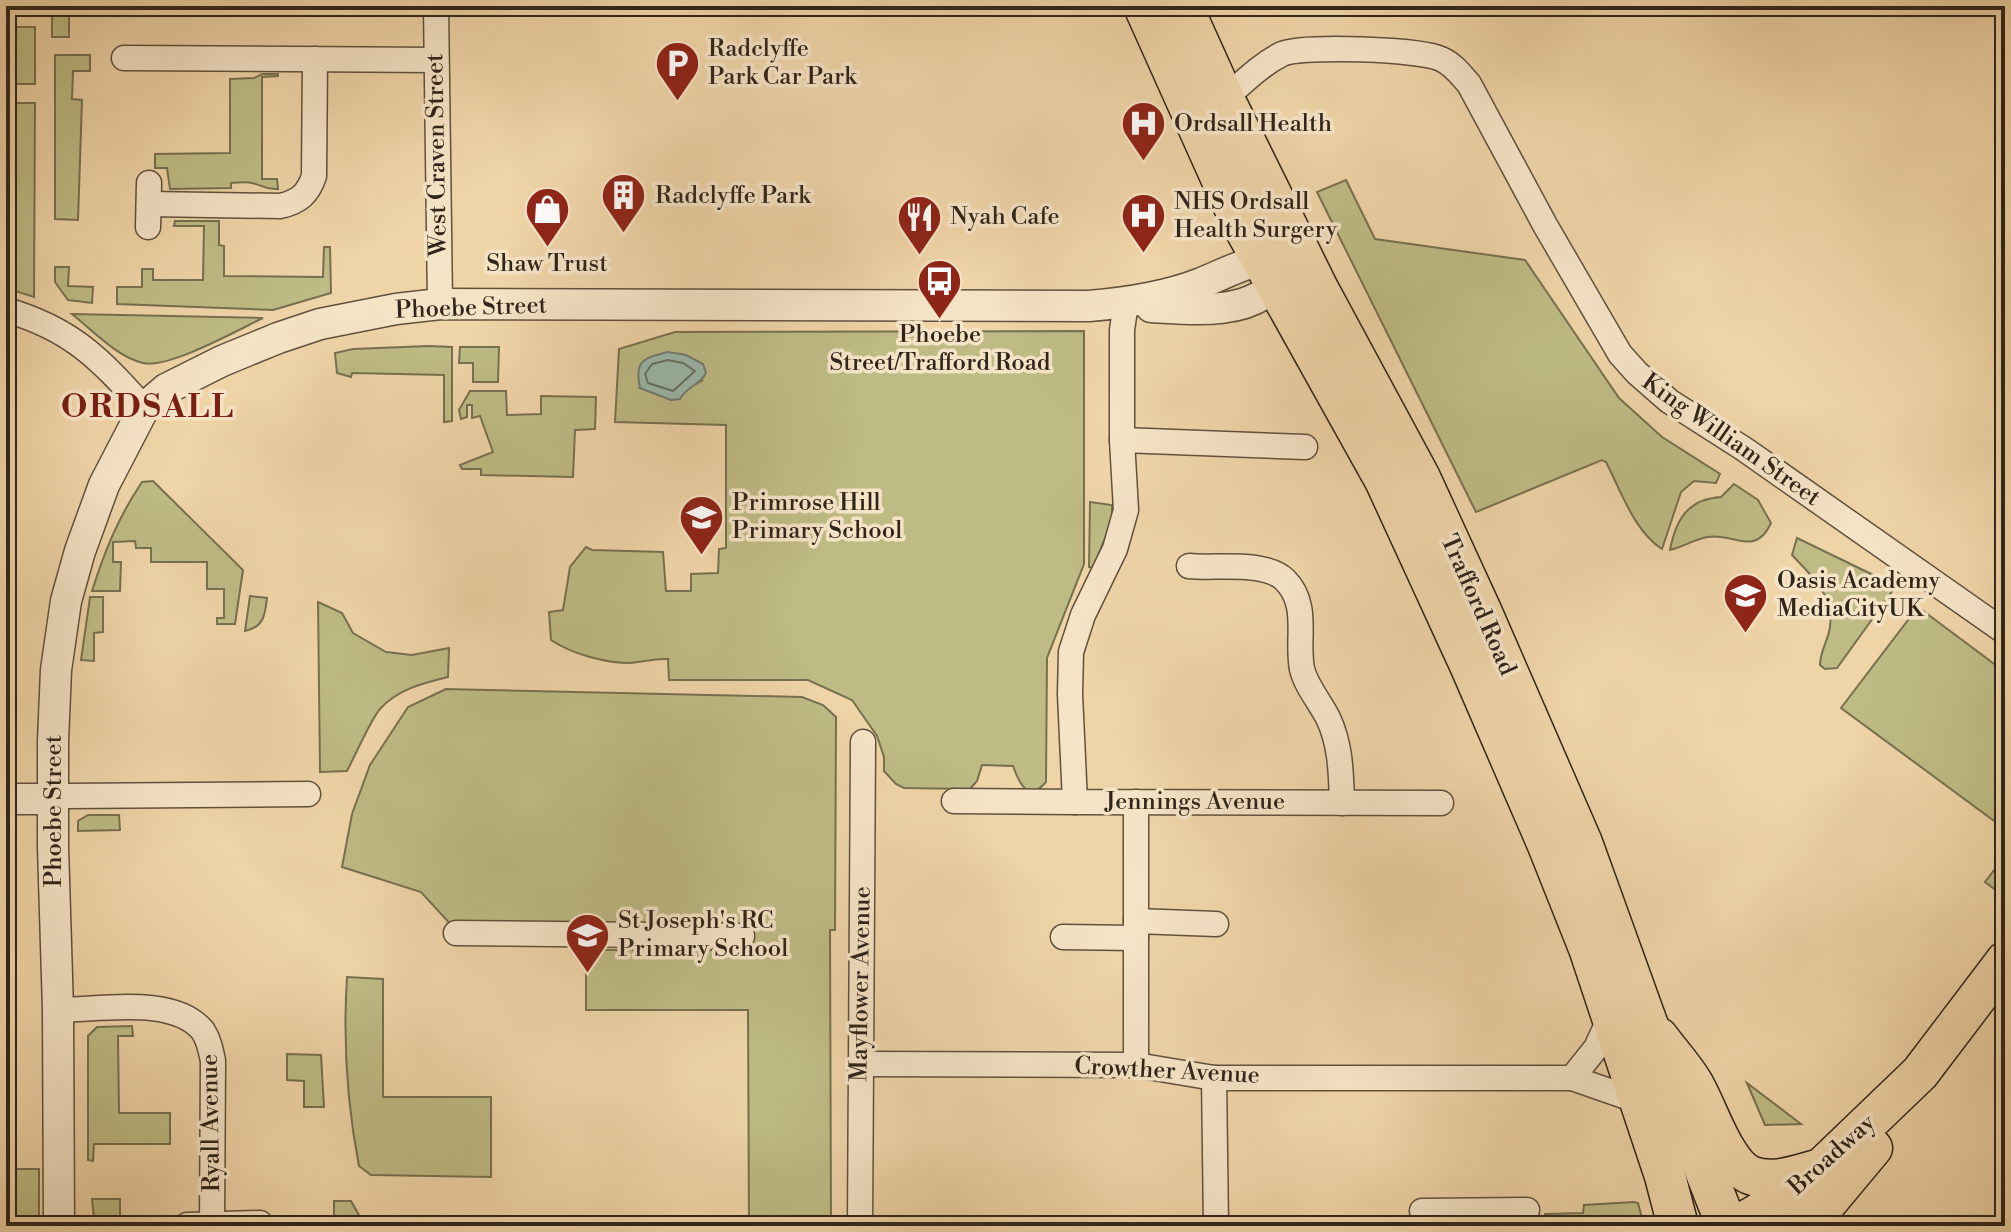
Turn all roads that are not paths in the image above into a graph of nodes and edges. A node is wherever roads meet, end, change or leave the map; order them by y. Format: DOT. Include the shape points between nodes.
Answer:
graph roads {
  1 [pos="436,6"];
  2 [pos="1144,6"];
  3 [pos="1182,6"];
  4 [pos="124,58"];
  5 [pos="315,59"];
  6 [pos="436,60"];
  7 [pos="1224,99"];
  8 [pos="149,205"];
  9 [pos="1282,268"];
  10 [pos="1126,303"];
  11 [pos="440,304"];
  12 [pos="6,310"];
  13 [pos="144,408"];
  14 [pos="1122,440"];
  15 [pos="1305,447"];
  16 [pos="1189,566"];
  17 [pos="2005,632"];
  18 [pos="863,742"];
  19 [pos="308,794"];
  20 [pos="6,799"];
  21 [pos="53,799"];
  22 [pos="954,801"];
  23 [pos="1075,802"];
  24 [pos="1136,802"];
  25 [pos="1342,803"];
  26 [pos="1441,803"];
  27 [pos="1216,924"];
  28 [pos="1136,930"];
  29 [pos="456,933"];
  30 [pos="742,936"];
  31 [pos="1063,937"];
  32 [pos="2005,961"];
  33 [pos="58,1010"];
  34 [pos="1630,1018"];
  35 [pos="859,1064"];
  36 [pos="1136,1065"];
  37 [pos="1920,1073"];
  38 [pos="1214,1078"];
  39 [pos="1572,1078"];
  40 [pos="1641,1102"];
  41 [pos="1897,1121"];
  42 [pos="1820,1169"];
  43 [pos="1527,1210"];
  44 [pos="1422,1211"];
  45 [pos="1478,1218"];
  46 [pos="260,1223"];
  47 [pos="212,1224"];
  48 [pos="187,1225"];
  49 [pos="59,1226"];
  50 [pos="860,1226"];
  51 [pos="1216,1226"];
  52 [pos="1678,1226"];
  53 [pos="1727,1226"];
  54 [pos="1736,1226"];
  55 [pos="1808,1226"];
  56 [pos="1842,1226"];
  1 -- 6 [label="street, West Craven Street"];
  2 -- 9 [label="highway, Trafford Road" via="1240,220"];
  3 -- 7 [label="highway, Trafford Road"];
  4 -- 5 [label="street" via="189,65"];
  5 -- 6 [label="street"];
  5 -- 8 [label="street" via="314,176 301,198 280,206"];
  6 -- 11 [label="street, West Craven Street"];
  7 -- 9 [label="highway, Trafford Road" via="1283,220"];
  7 -- 17 [label="street, King William Street" via="1285,52 1406,54 1440,58 1455,68 1469,84 1620,354 1637,373 1669,401"];
  9 -- 10 [label="street, Phoebe Street"];
  9 -- 34 [label="highway, Trafford Road" via="1415,542"];
  10 -- 11 [label="street, Phoebe Street"];
  10 -- 14 [label="street, Jennings Avenue"];
  11 -- 13 [label="street, Phoebe Street" via="350,317 278,338 166,389"];
  12 -- 13 [label="street" via="67,334 102,362"];
  13 -- 21 [label="street, Phoebe Street" via="104,485 66,601 56,670"];
  14 -- 15 [label="street"];
  14 -- 23 [label="street, Jennings Avenue" via="1126,510 1071,652"];
  16 -- 25 [label="street" via="1263,570 1283,578 1294,592 1300,606 1302,668 1336,740"];
  18 -- 35 [label="street, Mayflower Avenue"];
  19 -- 21 [label="street"];
  20 -- 21 [label="street"];
  21 -- 33 [label="street, Phoebe Street"];
  22 -- 23 [label="street" via="997,790"];
  23 -- 24 [label="street, Jennings Avenue"];
  24 -- 25 [label="street, Jennings Avenue"];
  24 -- 28 [label="street"];
  25 -- 26 [label="street, Jennings Avenue"];
  27 -- 28 [label="street"];
  28 -- 31 [label="street"];
  28 -- 36 [label="street"];
  29 -- 30 [label="street"];
  32 -- 37 [label="main road, Broadway"];
  33 -- 47 [label="street, Ryall Avenue" via="163,1007 202,1030 213,1061"];
  33 -- 49 [label="street, Phoebe Street"];
  34 -- 39 [label="street"];
  34 -- 40 [label="highway, Trafford Road"];
  34 -- 42 [label="main road" via="1693,1082 1740,1167 1767,1179"];
  34 -- 53 [label="highway, Trafford Road" via="1702,1156"];
  35 -- 36 [label="street, Crowther Avenue"];
  35 -- 50 [label="street, Mayflower Avenue"];
  36 -- 38 [label="street, Crowther Avenue"];
  37 -- 41 [label="main road, Broadway"];
  37 -- 42 [label="main road, Broadway"];
  38 -- 39 [label="street, Crowther Avenue"];
  38 -- 51 [label="street"];
  39 -- 40 [label="street, Crowther Avenue"];
  40 -- 52 [label="highway, Trafford Road"];
  41 -- 55 [label="main road, Broadway"];
  41 -- 56 [label="main road"];
  42 -- 54 [label="main road, Broadway"];
  43 -- 45 [label="street"];
  44 -- 45 [label="street"];
  46 -- 47 [label="street, Ryall Avenue"];
  47 -- 48 [label="street, Ryall Avenue"];
}
